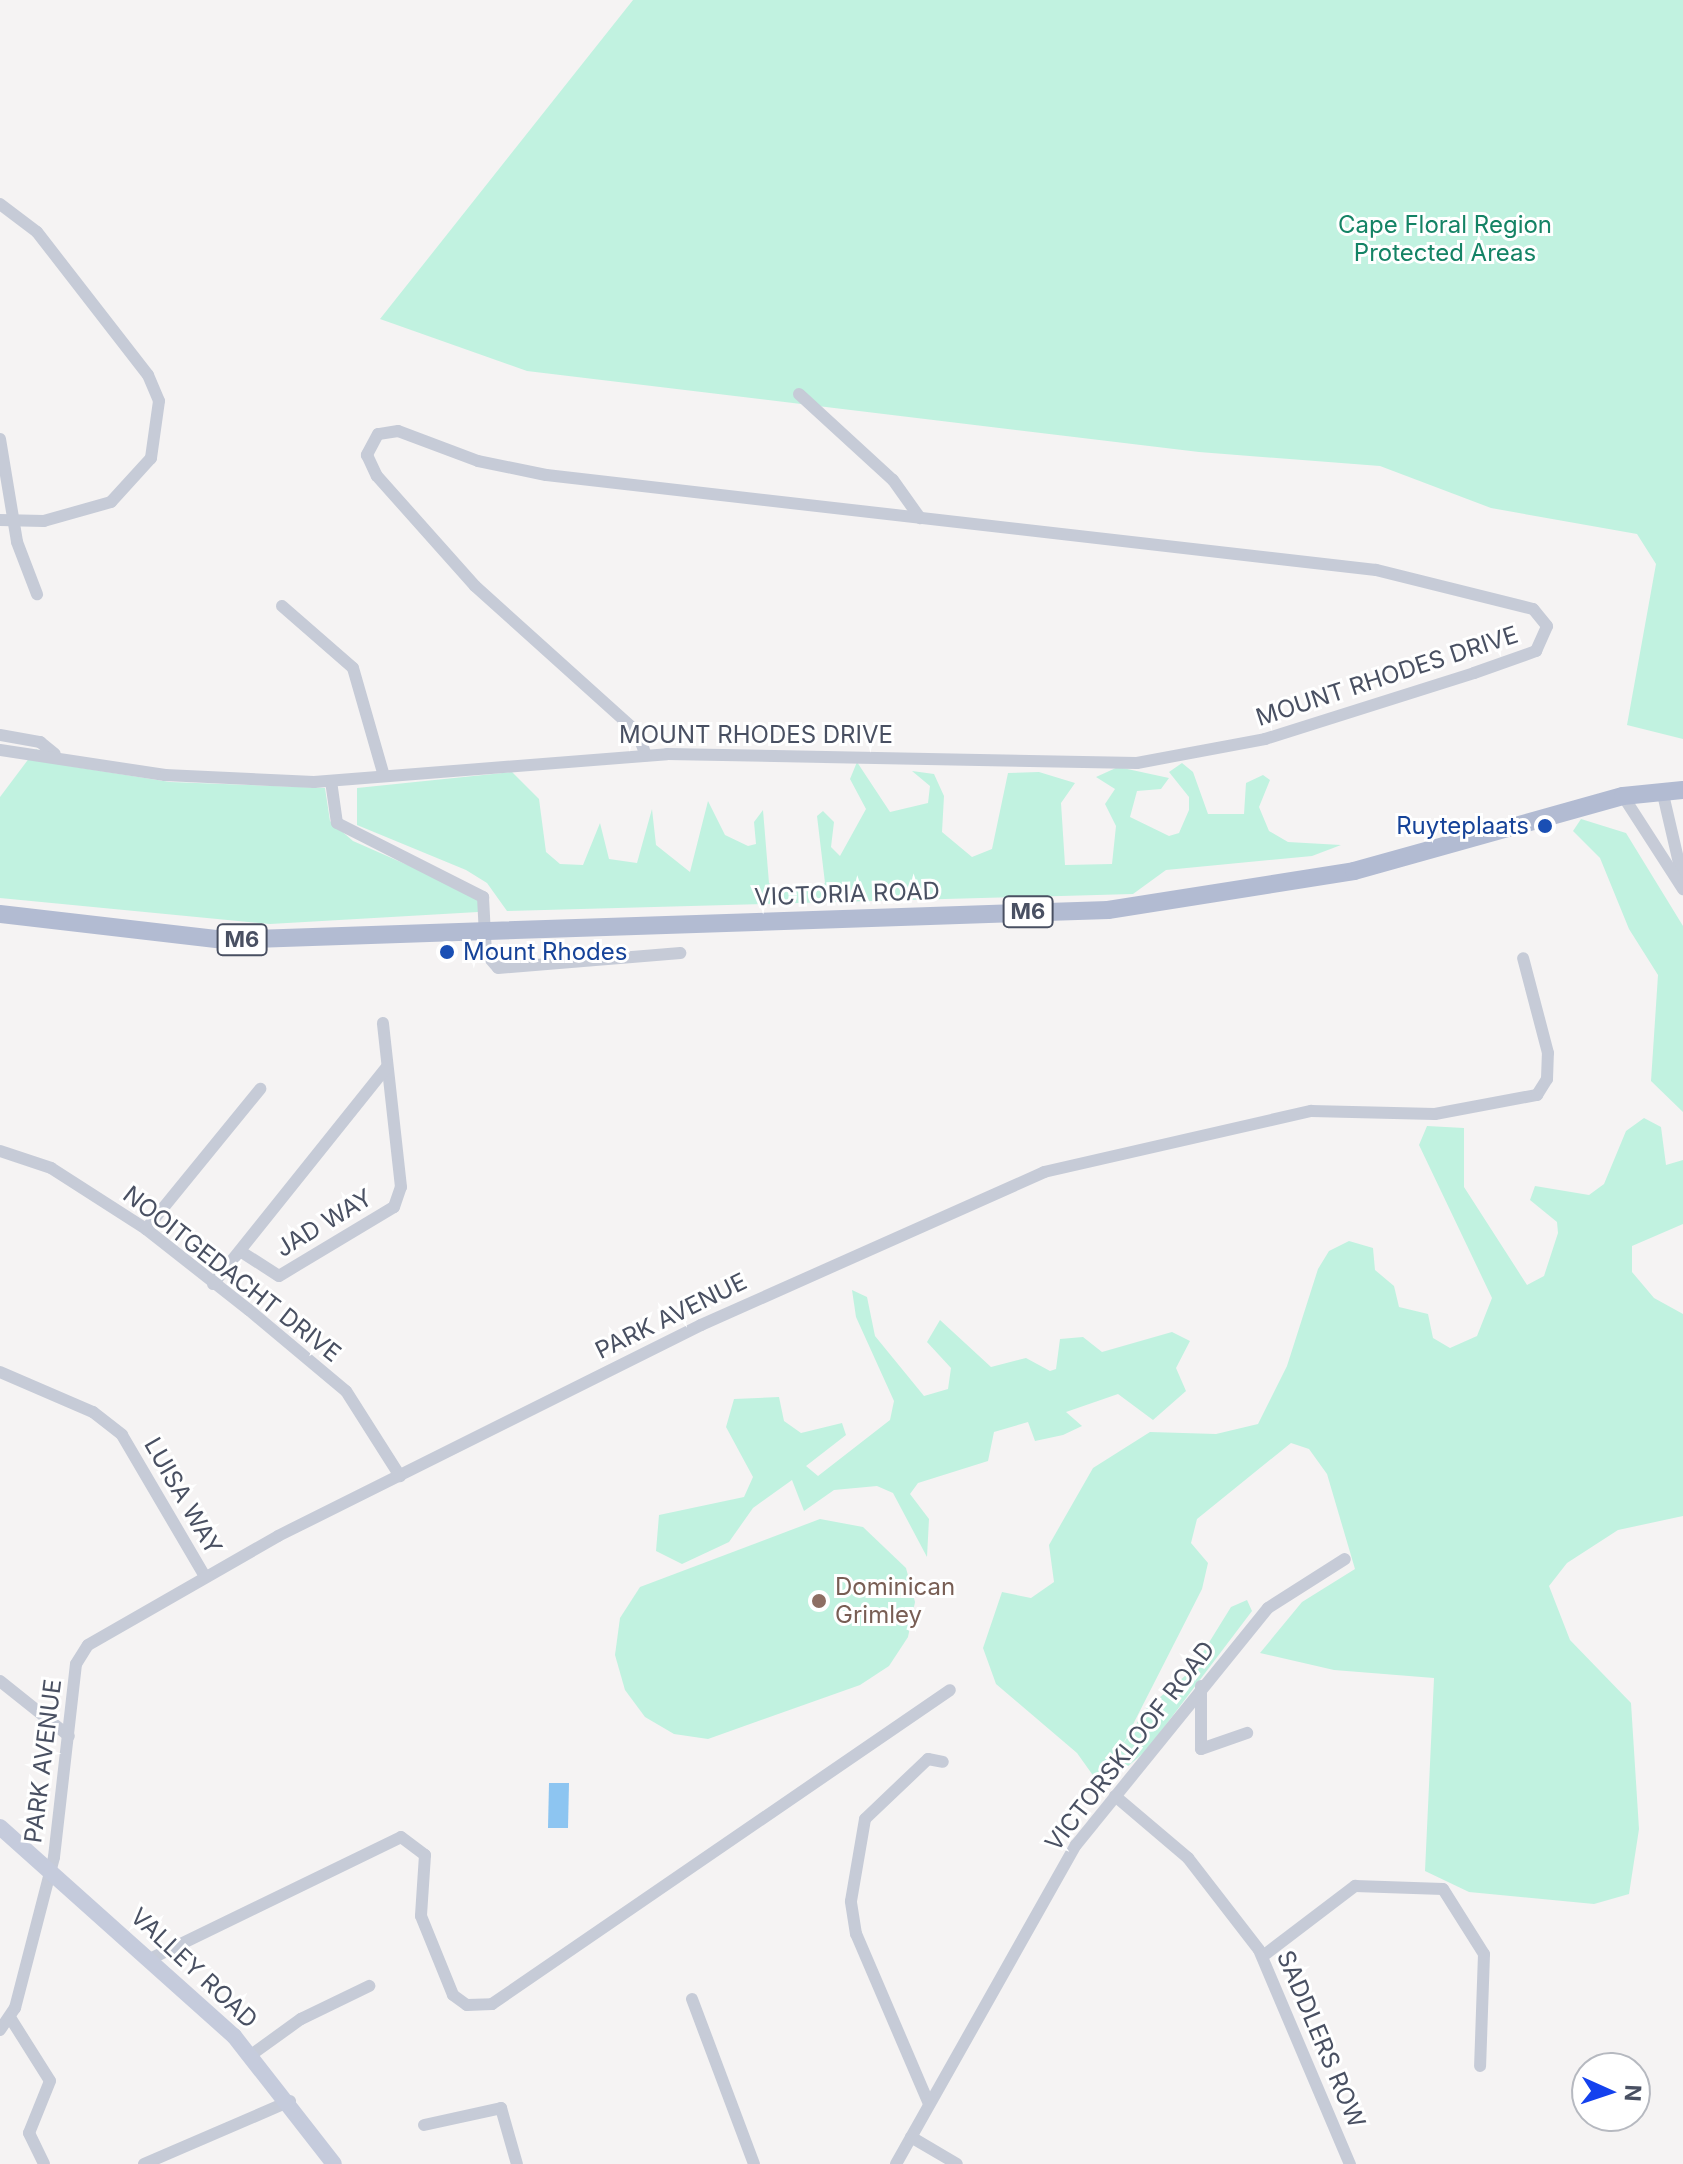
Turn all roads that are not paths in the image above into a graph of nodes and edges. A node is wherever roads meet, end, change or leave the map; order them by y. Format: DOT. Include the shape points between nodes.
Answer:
graph roads {
  1 [pos="0,204"];
  2 [pos="799,394"];
  3 [pos="0,439"];
  4 [pos="920,518"];
  5 [pos="7,520"];
  6 [pos="37,594"];
  7 [pos="282,606"];
  8 [pos="0,735"];
  9 [pos="0,750"];
  10 [pos="55,754"];
  11 [pos="646,755"];
  12 [pos="384,776"];
  13 [pos="331,781"];
  14 [pos="1662,790"];
  15 [pos="1683,790"];
  16 [pos="1623,796"];
  17 [pos="1683,880"];
  18 [pos="1683,889"];
  19 [pos="0,914"];
  20 [pos="484,931"];
  21 [pos="680,953"];
  22 [pos="1523,958"];
  23 [pos="488,961"];
  24 [pos="474,967"];
  25 [pos="383,1023"];
  26 [pos="386,1068"];
  27 [pos="260,1089"];
  28 [pos="0,1151"];
  29 [pos="146,1229"];
  30 [pos="240,1251"];
  31 [pos="213,1284"];
  32 [pos="0,1372"];
  33 [pos="400,1476"];
  34 [pos="1345,1559"];
  35 [pos="204,1575"];
  36 [pos="0,1681"];
  37 [pos="1201,1686"];
  38 [pos="950,1690"];
  39 [pos="1247,1733"];
  40 [pos="69,1736"];
  41 [pos="943,1762"];
  42 [pos="1115,1796"];
  43 [pos="0,1827"];
  44 [pos="50,1871"];
  45 [pos="1263,1956"];
  46 [pos="150,1959"];
  47 [pos="369,1986"];
  48 [pos="692,1999"];
  49 [pos="11,2019"];
  50 [pos="0,2030"];
  51 [pos="251,2055"];
  52 [pos="1480,2066"];
  53 [pos="290,2101"];
  54 [pos="929,2104"];
  55 [pos="424,2125"];
  56 [pos="911,2137"];
  57 [pos="44,2164"];
  58 [pos="144,2164"];
  59 [pos="334,2164"];
  60 [pos="517,2164"];
  61 [pos="754,2164"];
  62 [pos="896,2164"];
  63 [pos="957,2164"];
  64 [pos="1350,2164"];
  1 -- 5 [label="street" via="37,232 148,375 159,401 151,458 92,513"];
  2 -- 4 [label="street" via="893,480"];
  3 -- 5 [label="street"];
  4 -- 11 [label="street, MOUNT RHODES DRIVE" via="546,475 390,430 370,445 377,476 475,586 637,732"];
  4 -- 11 [label="street, MOUNT RHODES DRIVE" via="1376,570 1533,609 1545,619 1547,635 1536,651 1293,731 1137,763"];
  5 -- 6 [label="street"];
  7 -- 12 [label="street" via="353,668"];
  8 -- 10 [label="street" via="40,742"];
  9 -- 10 [label="street"];
  10 -- 13 [label="street, MOUNT RHODES DRIVE" via="165,775"];
  11 -- 12 [label="street, MOUNT RHODES DRIVE"];
  12 -- 13 [label="street, MOUNT RHODES DRIVE"];
  13 -- 20 [label="street" via="337,823 476,889 485,902"];
  14 -- 15 [label="main road, VICTORIA ROAD / M6"];
  14 -- 16 [label="main road, VICTORIA ROAD / M6"];
  14 -- 17 [label="street"];
  16 -- 18 [label="street"];
  16 -- 20 [label="main road, VICTORIA ROAD / M6" via="1354,871 1193,901"];
  19 -- 20 [label="main road, VICTORIA ROAD / M6" via="225,940"];
  20 -- 23 [label="street"];
  21 -- 23 [label="street" via="554,959 513,969"];
  22 -- 33 [label="street, PARK AVENUE" via="1548,1053 1547,1079 1537,1095 1435,1114 1311,1111 1044,1172 701,1325"];
  23 -- 24 [label="street"];
  25 -- 26 [label="street, JAD WAY"];
  26 -- 30 [label="street, JAD WAY"];
  26 -- 30 [label="street, JAD WAY" via="401,1187 394,1207 279,1276"];
  27 -- 29 [label="street"];
  28 -- 29 [label="street, NOOITGEDACHT DRIVE" via="51,1168"];
  29 -- 31 [label="street, NOOITGEDACHT DRIVE"];
  30 -- 31 [label="street, JAD WAY"];
  31 -- 33 [label="street, NOOITGEDACHT DRIVE" via="346,1391"];
  32 -- 35 [label="street, LUISA WAY" via="93,1412 122,1435"];
  33 -- 35 [label="street, PARK AVENUE"];
  34 -- 37 [label="street, VICTORSKLOOF ROAD" via="1268,1608"];
  35 -- 40 [label="street, PARK AVENUE" via="80,1653"];
  36 -- 40 [label="street"];
  37 -- 39 [label="street" via="1201,1749"];
  37 -- 42 [label="street, VICTORSKLOOF ROAD"];
  38 -- 46 [label="street" via="492,2004 467,2005 447,1985 421,1916 425,1855 401,1837"];
  40 -- 44 [label="street, PARK AVENUE"];
  41 -- 54 [label="street" via="928,1759 865,1819 851,1901 856,1934"];
  42 -- 45 [label="street, SADDLERS ROW" via="1188,1858"];
  42 -- 54 [label="street, VICTORSKLOOF ROAD" via="1070,1855"];
  43 -- 44 [label="street, VALLEY ROAD"];
  44 -- 46 [label="street, VALLEY ROAD"];
  44 -- 49 [label="street, PARK AVENUE"];
  45 -- 52 [label="street" via="1355,1886 1443,1889 1484,1954"];
  45 -- 64 [label="street, SADDLERS ROW"];
  46 -- 51 [label="street, VALLEY ROAD"];
  47 -- 51 [label="street" via="301,2019"];
  48 -- 61 [label="street"];
  49 -- 50 [label="street"];
  49 -- 57 [label="street" via="50,2081 29,2133"];
  51 -- 53 [label="street, VALLEY ROAD"];
  53 -- 58 [label="street"];
  53 -- 59 [label="street, VALLEY ROAD"];
  54 -- 56 [label="street, VICTORSKLOOF ROAD"];
  55 -- 60 [label="street" via="501,2108"];
  56 -- 62 [label="street, VICTORSKLOOF ROAD"];
  56 -- 63 [label="street"];
}
